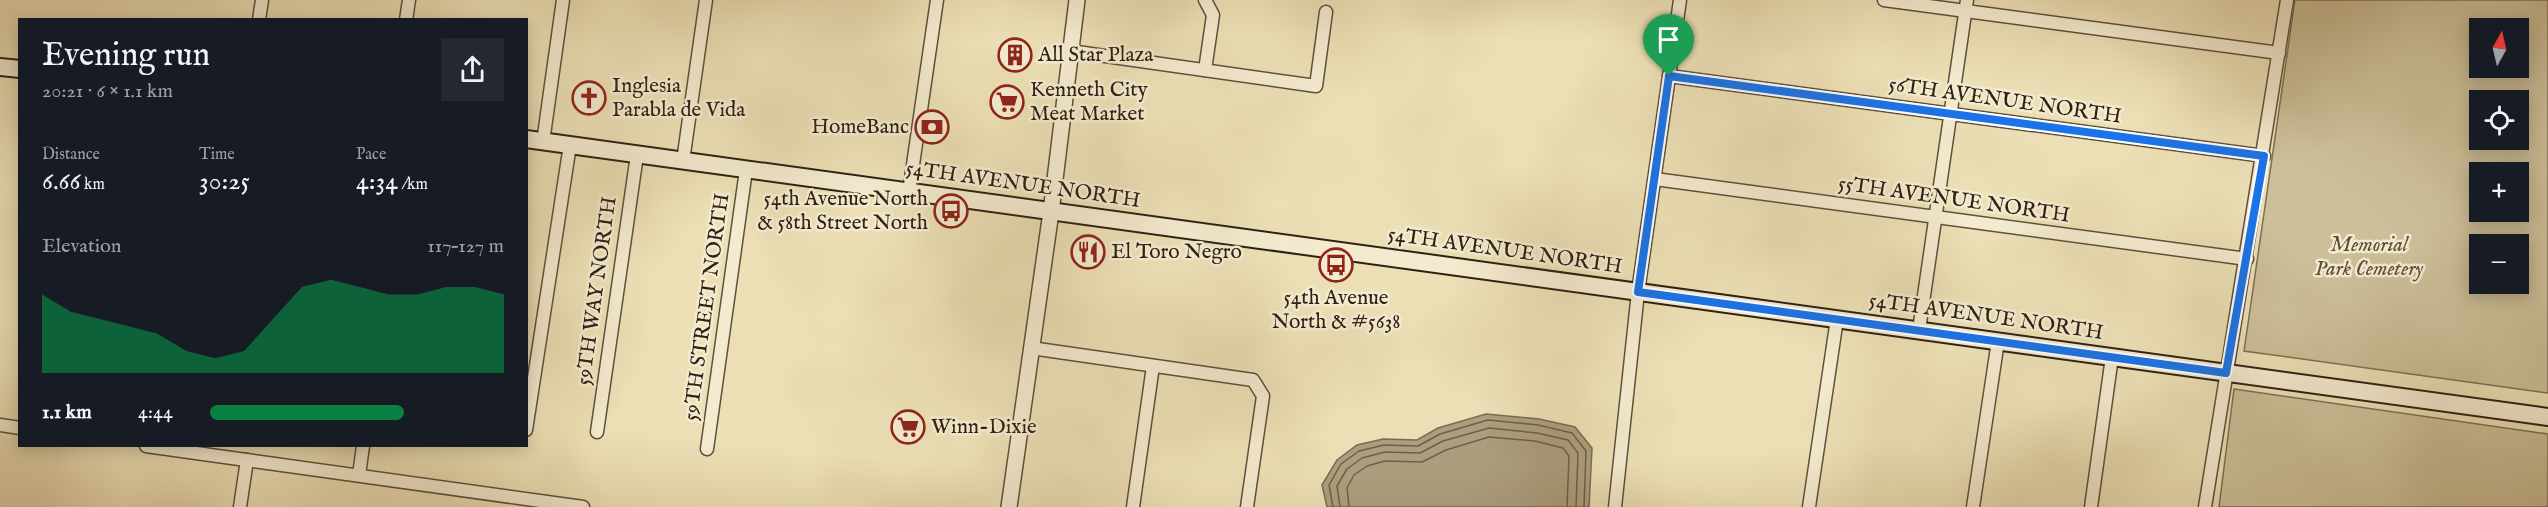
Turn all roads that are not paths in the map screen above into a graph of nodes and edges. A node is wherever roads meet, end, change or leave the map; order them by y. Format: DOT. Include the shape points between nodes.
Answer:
graph roads {
  1 [pos="262,0"];
  2 [pos="409,0"];
  3 [pos="563,0"];
  4 [pos="706,0"];
  5 [pos="937,0"];
  6 [pos="1077,0"];
  7 [pos="1205,0"];
  8 [pos="1680,0"];
  9 [pos="1884,0"];
  10 [pos="2287,0"];
  11 [pos="1966,6"];
  12 [pos="1326,12"];
  13 [pos="259,18"];
  14 [pos="406,18"];
  15 [pos="1070,51"];
  16 [pos="2279,53"];
  17 [pos="0,67"];
  18 [pos="18,69"];
  19 [pos="1205,70"];
  20 [pos="1669,76"];
  21 [pos="1951,113"];
  22 [pos="528,139"];
  23 [pos="543,142"];
  24 [pos="570,145"];
  25 [pos="637,155"];
  26 [pos="2264,156"];
  27 [pos="683,161"];
  28 [pos="746,170"];
  29 [pos="1655,179"];
  30 [pos="909,192"];
  31 [pos="1051,212"];
  32 [pos="1935,217"];
  33 [pos="2247,259"];
  34 [pos="1638,292"];
  35 [pos="1837,319"];
  36 [pos="1918,330"];
  37 [pos="1998,341"];
  38 [pos="1031,348"];
  39 [pos="2112,357"];
  40 [pos="1153,366"];
  41 [pos="2226,373"];
  42 [pos="2548,417"];
  43 [pos="528,423"];
  44 [pos="0,425"];
  45 [pos="18,428"];
  46 [pos="597,432"];
  47 [pos="153,447"];
  48 [pos="363,447"];
  49 [pos="707,450"];
  50 [pos="247,460"];
  51 [pos="359,476"];
  52 [pos="240,507"];
  53 [pos="583,507"];
  54 [pos="1009,507"];
  55 [pos="1133,507"];
  56 [pos="1247,507"];
  57 [pos="1614,507"];
  58 [pos="1809,507"];
  59 [pos="1974,507"];
  60 [pos="2091,507"];
  61 [pos="2205,507"];
  1 -- 13 [label="street"];
  2 -- 14 [label="street"];
  3 -- 23 [label="street"];
  4 -- 27 [label="street"];
  5 -- 30 [label="street"];
  6 -- 15 [label="street"];
  7 -- 19 [label="street" via="1213,15"];
  8 -- 20 [label="street"];
  9 -- 11 [label="street"];
  10 -- 16 [label="street"];
  11 -- 16 [label="street"];
  11 -- 21 [label="street"];
  12 -- 19 [label="street" via="1316,86"];
  15 -- 19 [label="street"];
  15 -- 31 [label="street"];
  16 -- 26 [label="street"];
  17 -- 18 [label="main road"];
  20 -- 21 [label="street, 56TH AVENUE NORTH"];
  20 -- 29 [label="street"];
  21 -- 26 [label="street, 56TH AVENUE NORTH"];
  21 -- 32 [label="street"];
  22 -- 23 [label="main road, 54TH AVENUE NORTH"];
  23 -- 24 [label="main road, 54TH AVENUE NORTH"];
  24 -- 25 [label="main road, 54TH AVENUE NORTH"];
  24 -- 43 [label="street"];
  25 -- 27 [label="main road, 54TH AVENUE NORTH"];
  25 -- 46 [label="street, 59TH WAY NORTH"];
  26 -- 33 [label="street"];
  27 -- 28 [label="main road, 54TH AVENUE NORTH"];
  28 -- 30 [label="main road, 54TH AVENUE NORTH"];
  28 -- 49 [label="street, 59TH STREET NORTH"];
  29 -- 32 [label="street, 55TH AVENUE NORTH"];
  29 -- 34 [label="street"];
  30 -- 31 [label="main road, 54TH AVENUE NORTH"];
  31 -- 34 [label="main road, 54TH AVENUE NORTH"];
  31 -- 38 [label="street"];
  32 -- 33 [label="street, 55TH AVENUE NORTH"];
  32 -- 36 [label="street"];
  33 -- 41 [label="street"];
  34 -- 35 [label="main road, 54TH AVENUE NORTH"];
  34 -- 57 [label="street"];
  35 -- 36 [label="main road, 54TH AVENUE NORTH"];
  35 -- 58 [label="street"];
  36 -- 37 [label="main road, 54TH AVENUE NORTH"];
  37 -- 39 [label="main road, 54TH AVENUE NORTH"];
  37 -- 59 [label="street"];
  38 -- 40 [label="street"];
  38 -- 54 [label="street"];
  39 -- 41 [label="main road, 54TH AVENUE NORTH"];
  39 -- 60 [label="street"];
  40 -- 55 [label="street"];
  40 -- 56 [label="street" via="1253,380 1263,396"];
  41 -- 42 [label="main road, 54TH AVENUE NORTH"];
  41 -- 61 [label="street"];
  44 -- 45 [label="street"];
  47 -- 50 [label="street"];
  48 -- 51 [label="street"];
  50 -- 51 [label="street"];
  50 -- 52 [label="street"];
  51 -- 53 [label="street"];
}
